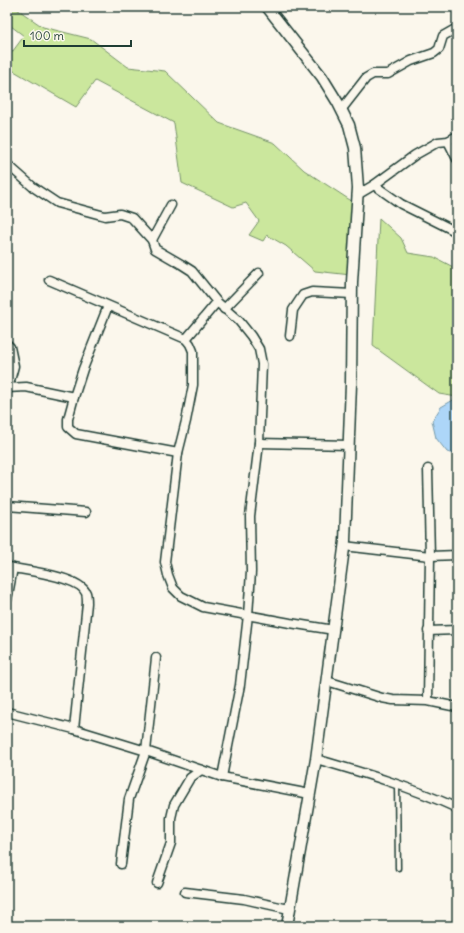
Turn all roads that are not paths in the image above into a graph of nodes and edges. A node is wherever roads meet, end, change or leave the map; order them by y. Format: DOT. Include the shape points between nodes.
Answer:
graph roads {
  1 [pos="267,7"];
  2 [pos="457,28"];
  3 [pos="341,110"];
  4 [pos="457,136"];
  5 [pos="448,140"];
  6 [pos="457,159"];
  7 [pos="7,164"];
  8 [pos="374,185"];
  9 [pos="357,195"];
  10 [pos="171,205"];
  11 [pos="457,232"];
  12 [pos="152,240"];
  13 [pos="259,273"];
  14 [pos="49,280"];
  15 [pos="352,294"];
  16 [pos="217,302"];
  17 [pos="108,306"];
  18 [pos="224,308"];
  19 [pos="290,336"];
  20 [pos="186,339"];
  21 [pos="7,344"];
  22 [pos="7,388"];
  23 [pos="74,397"];
  24 [pos="259,443"];
  25 [pos="349,445"];
  26 [pos="178,452"];
  27 [pos="428,469"];
  28 [pos="7,506"];
  29 [pos="86,512"];
  30 [pos="344,546"];
  31 [pos="457,555"];
  32 [pos="430,556"];
  33 [pos="10,567"];
  34 [pos="7,600"];
  35 [pos="248,615"];
  36 [pos="334,630"];
  37 [pos="457,630"];
  38 [pos="428,631"];
  39 [pos="156,658"];
  40 [pos="326,681"];
  41 [pos="428,701"];
  42 [pos="457,707"];
  43 [pos="7,712"];
  44 [pos="74,729"];
  45 [pos="146,751"];
  46 [pos="316,759"];
  47 [pos="201,770"];
  48 [pos="222,777"];
  49 [pos="397,784"];
  50 [pos="310,794"];
  51 [pos="457,808"];
  52 [pos="121,864"];
  53 [pos="398,868"];
  54 [pos="157,883"];
  55 [pos="185,892"];
  56 [pos="289,909"];
  57 [pos="287,926"];
  1 -- 3 [label="street" via="322,77"];
  2 -- 3 [label="street" via="443,36 439,49 434,53 411,61 388,74 370,75"];
  3 -- 9 [label="street" via="349,125 355,148"];
  4 -- 5 [label="street"];
  5 -- 6 [label="street"];
  5 -- 8 [label="street" via="438,142 415,155"];
  7 -- 12 [label="street" via="33,188 57,203 105,216 120,214 132,218"];
  8 -- 9 [label="street"];
  8 -- 11 [label="street" via="401,204"];
  9 -- 15 [label="street"];
  10 -- 12 [label="street"];
  12 -- 16 [label="street" via="155,249 192,271"];
  13 -- 18 [label="street"];
  14 -- 17 [label="street"];
  15 -- 19 [label="street" via="312,292 303,295 293,310"];
  15 -- 25 [label="street"];
  16 -- 18 [label="street"];
  16 -- 20 [label="street"];
  17 -- 20 [label="street"];
  17 -- 23 [label="street"];
  18 -- 24 [label="street" via="252,336 259,349 262,364"];
  20 -- 26 [label="street" via="193,351 193,385"];
  21 -- 22 [label="street" via="14,366"];
  22 -- 23 [label="street" via="26,387"];
  23 -- 26 [label="street" via="68,427 76,434"];
  24 -- 25 [label="street"];
  24 -- 35 [label="street" via="250,516 251,572"];
  25 -- 30 [label="street"];
  26 -- 35 [label="street" via="165,562 173,588 181,596 203,607"];
  27 -- 32 [label="street"];
  28 -- 29 [label="street"];
  30 -- 32 [label="street"];
  30 -- 36 [label="street"];
  31 -- 32 [label="street"];
  32 -- 38 [label="street"];
  33 -- 34 [label="street"];
  33 -- 44 [label="street" via="68,580 86,593"];
  35 -- 36 [label="street"];
  35 -- 48 [label="street" via="240,685"];
  36 -- 40 [label="street"];
  37 -- 38 [label="street"];
  38 -- 41 [label="street"];
  39 -- 45 [label="street"];
  40 -- 41 [label="street" via="382,698"];
  40 -- 46 [label="street"];
  41 -- 42 [label="street"];
  43 -- 44 [label="street"];
  44 -- 45 [label="street"];
  45 -- 47 [label="street"];
  45 -- 52 [label="street" via="129,799"];
  46 -- 49 [label="street"];
  46 -- 50 [label="street"];
  47 -- 48 [label="street"];
  47 -- 54 [label="street" via="190,778 174,805 171,843"];
  48 -- 50 [label="street"];
  49 -- 51 [label="street"];
  49 -- 53 [label="lane"];
  50 -- 56 [label="street"];
  55 -- 56 [label="street" via="244,899"];
  56 -- 57 [label="street"];
}
